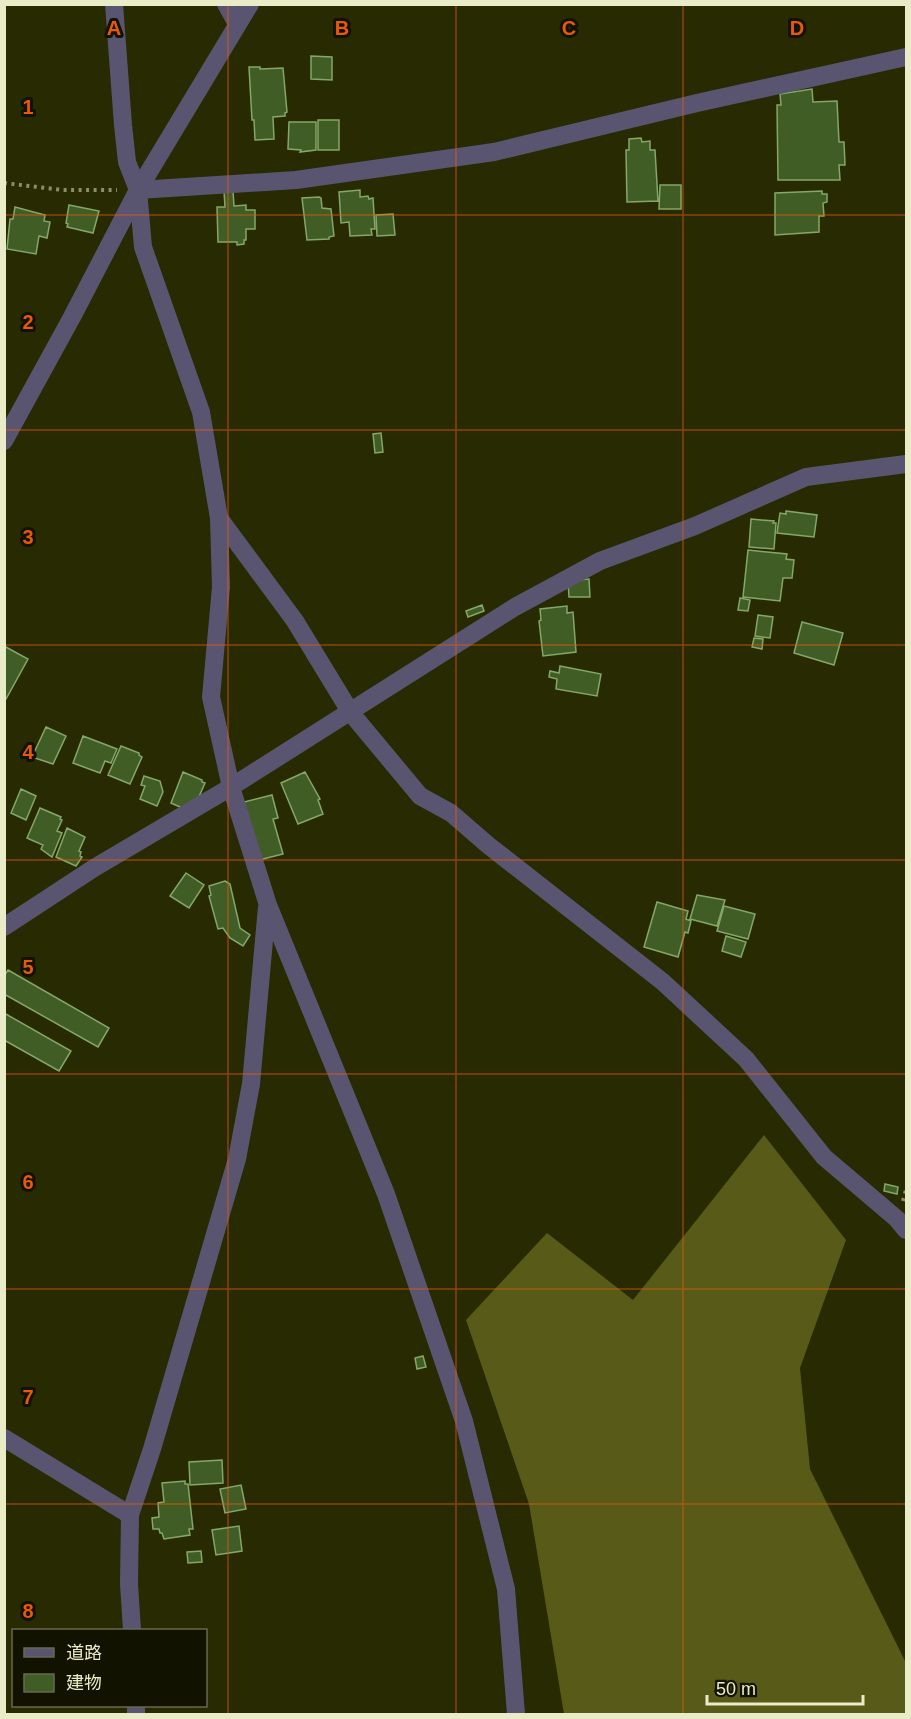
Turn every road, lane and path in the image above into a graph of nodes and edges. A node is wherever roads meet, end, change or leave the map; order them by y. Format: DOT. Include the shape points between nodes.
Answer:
graph roads {
  1 [pos="114,4"];
  2 [pos="225,4"];
  3 [pos="250,4"];
  4 [pos="237,24"];
  5 [pos="906,57"];
  6 [pos="4,183"];
  7 [pos="138,190"];
  8 [pos="4,441"];
  9 [pos="906,464"];
  10 [pos="219,518"];
  11 [pos="351,713"];
  12 [pos="231,787"];
  13 [pos="267,905"];
  14 [pos="4,927"];
  15 [pos="906,1230"];
  16 [pos="4,1438"];
  17 [pos="130,1515"];
  18 [pos="132,1629"];
  19 [pos="516,1714"];
  1 -- 7 [label="street" via="127,162"];
  2 -- 4 [label="street"];
  3 -- 4 [label="street"];
  4 -- 7 [label="street"];
  5 -- 7 [label="street" via="494,152 296,180"];
  6 -- 7 [label="path" via="63,190"];
  7 -- 8 [label="street"];
  7 -- 10 [label="street" via="143,247 201,412"];
  9 -- 11 [label="street" via="806,477 695,526 600,561 515,607"];
  10 -- 11 [label="street" via="295,621"];
  10 -- 12 [label="street" via="221,587 211,697"];
  11 -- 12 [label="street"];
  11 -- 15 [label="street" via="420,796 451,813 663,982 746,1059 824,1157"];
  12 -- 13 [label="street"];
  12 -- 14 [label="street"];
  13 -- 17 [label="street" via="251,1084 237,1159"];
  13 -- 19 [label="street" via="386,1194 464,1421 506,1590"];
  16 -- 17 [label="street"];
  17 -- 18 [label="street"];
}
